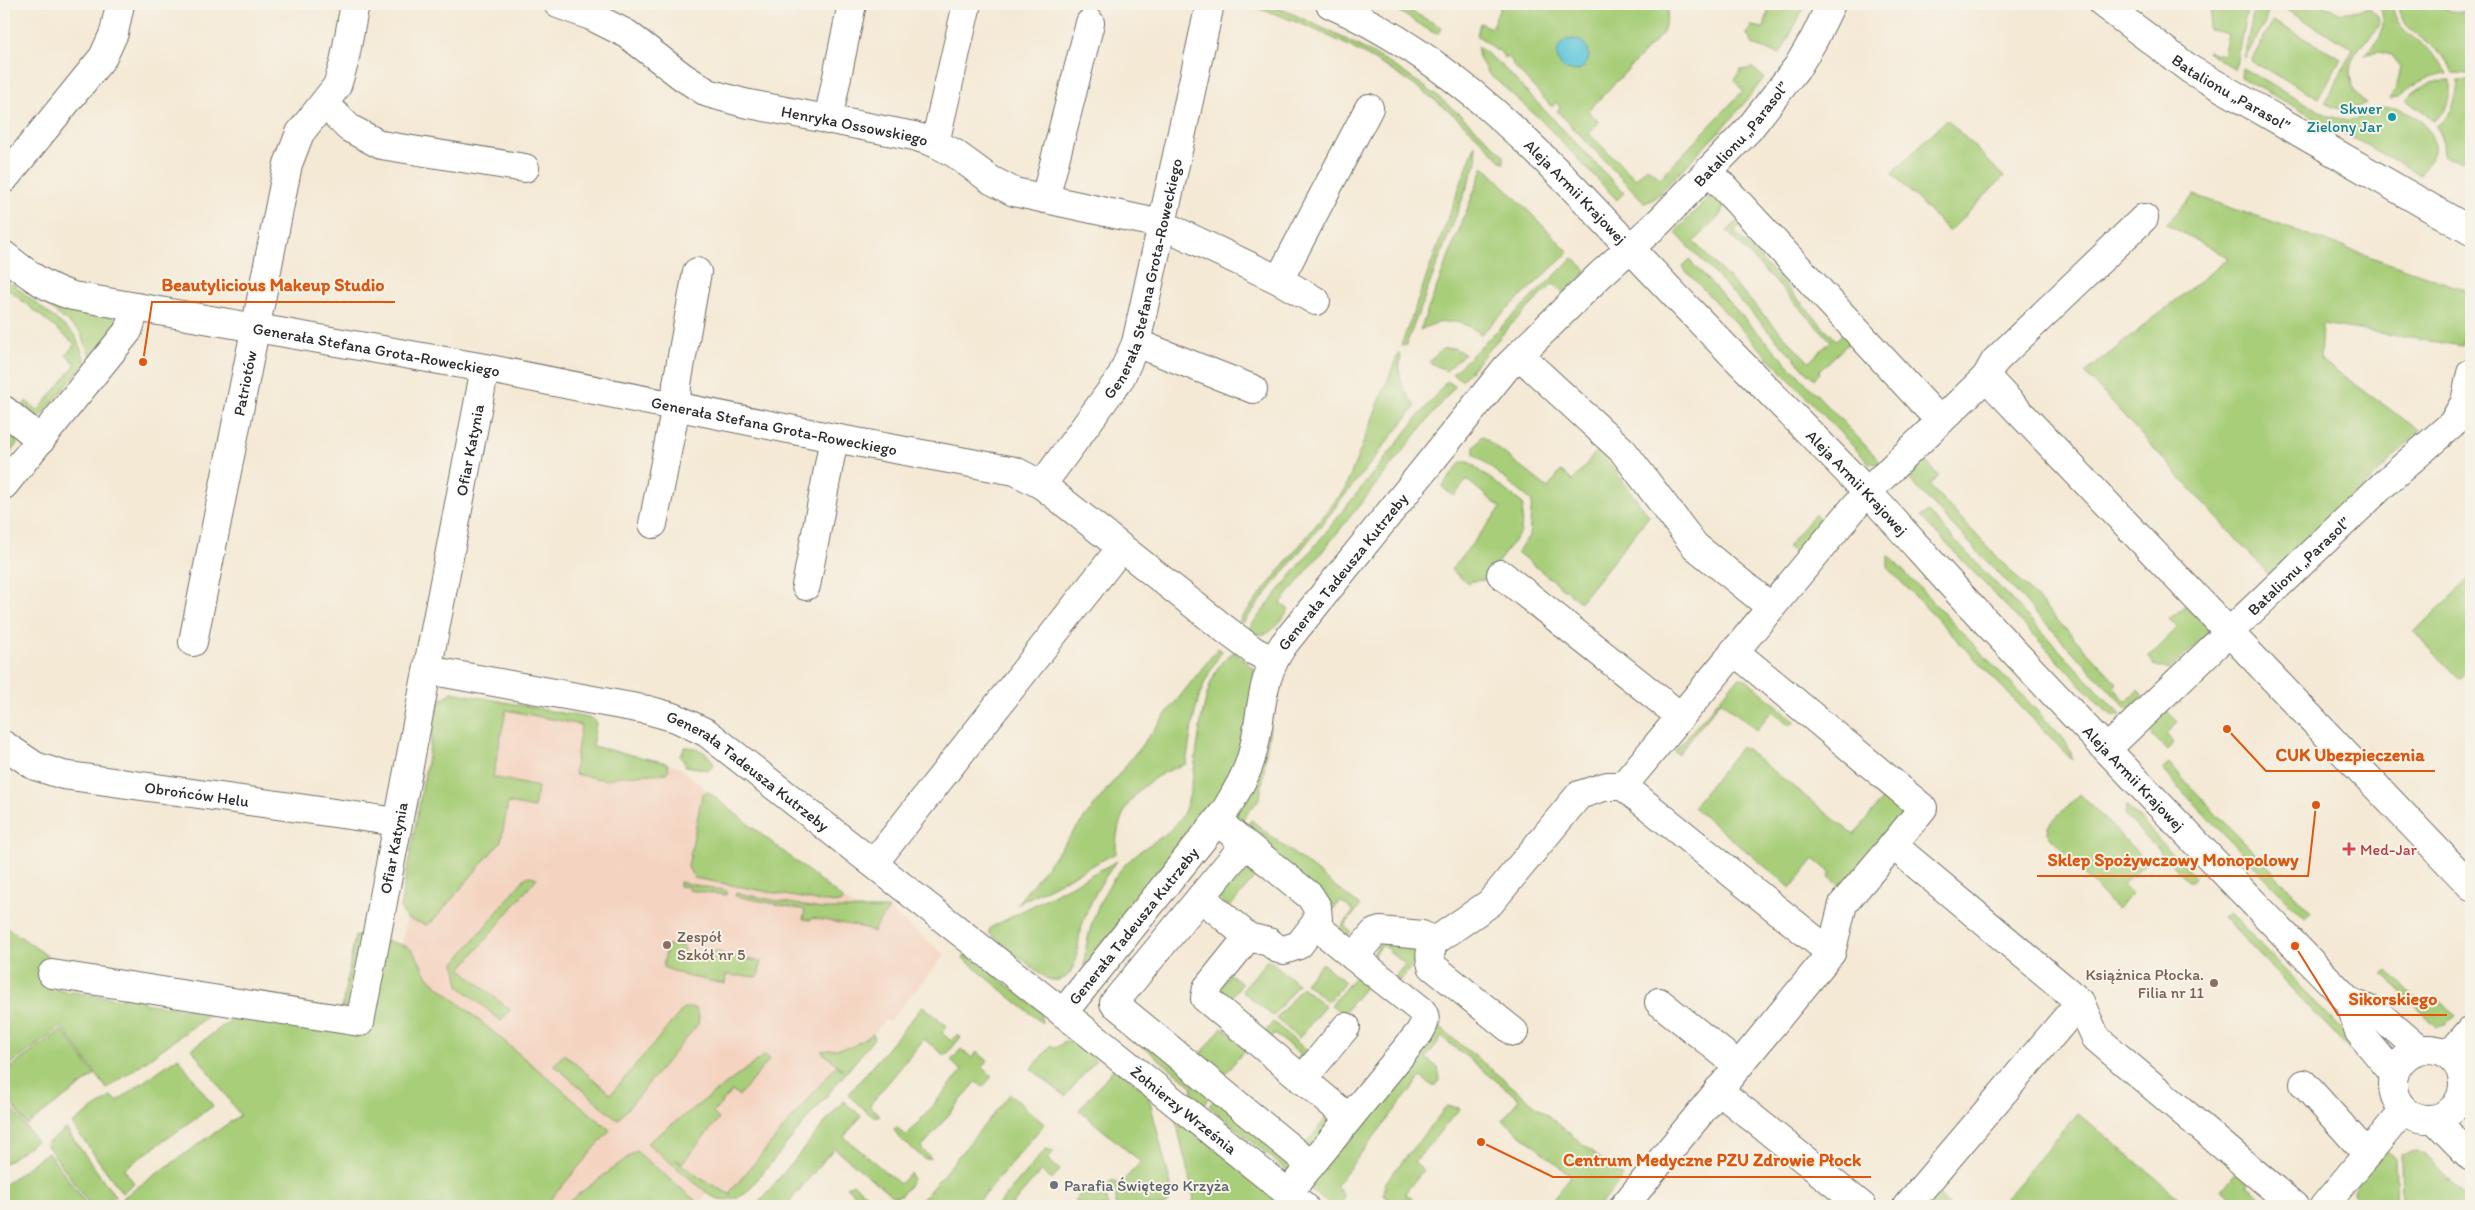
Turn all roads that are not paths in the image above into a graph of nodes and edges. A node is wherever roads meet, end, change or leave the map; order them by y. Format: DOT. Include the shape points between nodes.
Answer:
graph roads {
  1 [pos="120,4"];
  2 [pos="355,4"];
  3 [pos="558,4"];
  4 [pos="852,4"];
  5 [pos="967,4"];
  6 [pos="1210,4"];
  7 [pos="1330,4"];
  8 [pos="1830,4"];
  9 [pos="2103,4"];
  10 [pos="1090,22"];
  11 [pos="324,103"];
  12 [pos="1368,108"];
  13 [pos="828,120"];
  14 [pos="935,143"];
  15 [pos="525,168"];
  16 [pos="1709,171"];
  17 [pos="4,179"];
  18 [pos="1045,199"];
  19 [pos="2144,218"];
  20 [pos="1161,224"];
  21 [pos="2471,231"];
  22 [pos="1630,249"];
  23 [pos="4,255"];
  24 [pos="697,272"];
  25 [pos="1278,280"];
  26 [pos="1316,301"];
  27 [pos="136,307"];
  28 [pos="256,327"];
  29 [pos="1136,343"];
  30 [pos="1518,355"];
  31 [pos="485,368"];
  32 [pos="2471,373"];
  33 [pos="1986,377"];
  34 [pos="1253,389"];
  35 [pos="676,406"];
  36 [pos="4,410"];
  37 [pos="1940,421"];
  38 [pos="834,438"];
  39 [pos="41,440"];
  40 [pos="4,485"];
  41 [pos="1042,485"];
  42 [pos="1867,492"];
  43 [pos="653,524"];
  44 [pos="1121,548"];
  45 [pos="1501,574"];
  46 [pos="806,586"];
  47 [pos="1770,607"];
  48 [pos="2229,633"];
  49 [pos="193,642"];
  50 [pos="1734,651"];
  51 [pos="1272,660"];
  52 [pos="428,670"];
  53 [pos="1680,716"];
  54 [pos="4,745"];
  55 [pos="2107,749"];
  56 [pos="1623,786"];
  57 [pos="1217,821"];
  58 [pos="398,822"];
  59 [pos="1245,844"];
  60 [pos="1893,845"];
  61 [pos="874,863"];
  62 [pos="2471,886"];
  63 [pos="1201,897"];
  64 [pos="1315,925"];
  65 [pos="1248,937"];
  66 [pos="1435,941"];
  67 [pos="1831,953"];
  68 [pos="1354,956"];
  69 [pos="52,974"];
  70 [pos="1659,1002"];
  71 [pos="2080,1002"];
  72 [pos="2350,1002"];
  73 [pos="1063,1013"];
  74 [pos="1346,1027"];
  75 [pos="2471,1030"];
  76 [pos="1514,1032"];
  77 [pos="2419,1049"];
  78 [pos="2449,1055"];
  79 [pos="1739,1066"];
  80 [pos="2394,1074"];
  81 [pos="1302,1080"];
  82 [pos="2304,1084"];
  83 [pos="2467,1086"];
  84 [pos="1718,1090"];
  85 [pos="2404,1110"];
  86 [pos="1349,1118"];
  87 [pos="2434,1119"];
  88 [pos="2367,1154"];
  89 [pos="2471,1157"];
  90 [pos="1311,1165"];
  91 [pos="1296,1200"];
  92 [pos="2331,1204"];
  93 [pos="1624,1206"];
  94 [pos="1862,1206"];
  95 [pos="1907,1206"];
  96 [pos="2294,1206"];
  1 -- 17 [label="street" via="114,33 103,57"];
  2 -- 11 [label="street, Patriotów" via="344,64 336,86"];
  3 -- 13 [label="street, Henryka Ossowskiego" via="628,34 708,93"];
  4 -- 13 [label="street"];
  5 -- 14 [label="street"];
  6 -- 20 [label="street, Generała Stefana Grota-Roweckiego"];
  7 -- 22 [label="street, Aleja Armii Krajowej" via="1365,20 1419,52 1465,85 1516,130"];
  8 -- 16 [label="street, Batalionu „Parasol”" via="1814,39 1790,78 1750,130"];
  9 -- 21 [label="street, Batalionu „Parasol”" via="2191,70"];
  10 -- 18 [label="street"];
  11 -- 15 [label="street" via="349,128 381,145"];
  11 -- 28 [label="street, Patriotów" via="300,133 288,164"];
  12 -- 25 [label="street"];
  13 -- 14 [label="street, Henryka Ossowskiego"];
  14 -- 18 [label="street, Henryka Ossowskiego" via="1014,192"];
  16 -- 22 [label="street, Batalionu „Parasol”"];
  16 -- 37 [label="street"];
  18 -- 20 [label="street, Henryka Ossowskiego"];
  19 -- 33 [label="street" via="1995,361"];
  20 -- 25 [label="street, Henryka Ossowskiego"];
  20 -- 29 [label="street, Generała Stefana Grota-Roweckiego"];
  22 -- 30 [label="street, Generała Tadeusza Kutrzeby"];
  22 -- 42 [label="street, Aleja Armii Krajowej"];
  23 -- 27 [label="street, Generała Stefana Grota-Roweckiego" via="53,290"];
  24 -- 35 [label="street"];
  25 -- 26 [label="street, Henryka Ossowskiego"];
  27 -- 28 [label="street, Generała Stefana Grota-Roweckiego"];
  27 -- 39 [label="street" via="128,331"];
  28 -- 31 [label="street, Generała Stefana Grota-Roweckiego"];
  28 -- 49 [label="street, Patriotów"];
  29 -- 34 [label="street"];
  29 -- 41 [label="street, Generała Stefana Grota-Roweckiego" via="1121,377"];
  30 -- 47 [label="street" via="1623,451 1695,546"];
  30 -- 51 [label="street, Generała Tadeusza Kutrzeby"];
  31 -- 35 [label="street, Generała Stefana Grota-Roweckiego"];
  31 -- 52 [label="street, Ofiar Katynia"];
  32 -- 48 [label="street, Batalionu „Parasol”" via="2465,402 2452,424 2386,482"];
  33 -- 37 [label="street"];
  33 -- 48 [label="street"];
  35 -- 38 [label="street, Generała Stefana Grota-Roweckiego"];
  35 -- 43 [label="street"];
  36 -- 39 [label="street"];
  37 -- 42 [label="street"];
  38 -- 41 [label="street, Generała Stefana Grota-Roweckiego" via="1015,471"];
  38 -- 46 [label="street"];
  39 -- 40 [label="street"];
  41 -- 44 [label="street"];
  42 -- 47 [label="street"];
  42 -- 55 [label="street, Aleja Armii Krajowej"];
  44 -- 51 [label="street" via="1254,651"];
  44 -- 61 [label="street"];
  45 -- 53 [label="street"];
  47 -- 50 [label="street"];
  48 -- 55 [label="street, Batalionu „Parasol”"];
  48 -- 62 [label="street"];
  50 -- 53 [label="street"];
  50 -- 60 [label="street" via="1923,808"];
  51 -- 57 [label="street, Generała Tadeusza Kutrzeby" via="1264,685 1253,752 1241,784"];
  52 -- 58 [label="street, Ofiar Katynia"];
  52 -- 61 [label="street, Generała Tadeusza Kutrzeby" via="632,707 689,724 733,752"];
  53 -- 56 [label="street"];
  54 -- 58 [label="street, Obrońców Helu" via="35,766 63,775"];
  55 -- 72 [label="street, Aleja Armii Krajowej"];
  56 -- 66 [label="street" via="1607,786 1579,795 1490,902"];
  56 -- 67 [label="street"];
  57 -- 59 [label="street"];
  57 -- 73 [label="street, Generała Tadeusza Kutrzeby"];
  58 -- 69 [label="street, Ofiar Katynia" via="360,1022"];
  59 -- 63 [label="street"];
  59 -- 64 [label="street" via="1315,902 1318,913"];
  60 -- 67 [label="street" via="1843,904"];
  60 -- 71 [label="street"];
  61 -- 73 [label="street, Generała Tadeusza Kutrzeby"];
  63 -- 65 [label="street"];
  63 -- 90 [label="street" via="1114,1003"];
  64 -- 65 [label="street" via="1299,945 1289,950"];
  64 -- 68 [label="street"];
  65 -- 81 [label="street" via="1207,988 1205,998"];
  66 -- 68 [label="street" via="1422,935 1380,931 1374,933"];
  66 -- 76 [label="street" via="1429,958 1432,966"];
  67 -- 79 [label="street"];
  68 -- 86 [label="street" via="1421,1010 1425,1021 1419,1033"];
  70 -- 79 [label="street"];
  71 -- 95 [label="street"];
  71 -- 96 [label="street" via="2096,1038"];
  72 -- 77 [label="street, Aleja Armii Krajowej" via="2378,1013"];
  72 -- 80 [label="street, Aleja Armii Krajowej" via="2359,1032"];
  73 -- 91 [label="street, Żołnierzy Września"];
  74 -- 81 [label="street"];
  75 -- 78 [label="street"];
  77 -- 78 [label="street" via="2434,1048"];
  77 -- 80 [label="street" via="2406,1056"];
  78 -- 83 [label="street" via="2459,1066"];
  79 -- 84 [label="street"];
  80 -- 85 [label="street" via="2394,1094"];
  81 -- 86 [label="street"];
  82 -- 88 [label="street"];
  83 -- 87 [label="street" via="2450,1112"];
  84 -- 93 [label="street"];
  84 -- 94 [label="street"];
  85 -- 87 [label="street" via="2418,1118"];
  85 -- 88 [label="street"];
  86 -- 90 [label="street"];
  87 -- 89 [label="street"];
  88 -- 92 [label="street"];
  90 -- 91 [label="street"];
}
